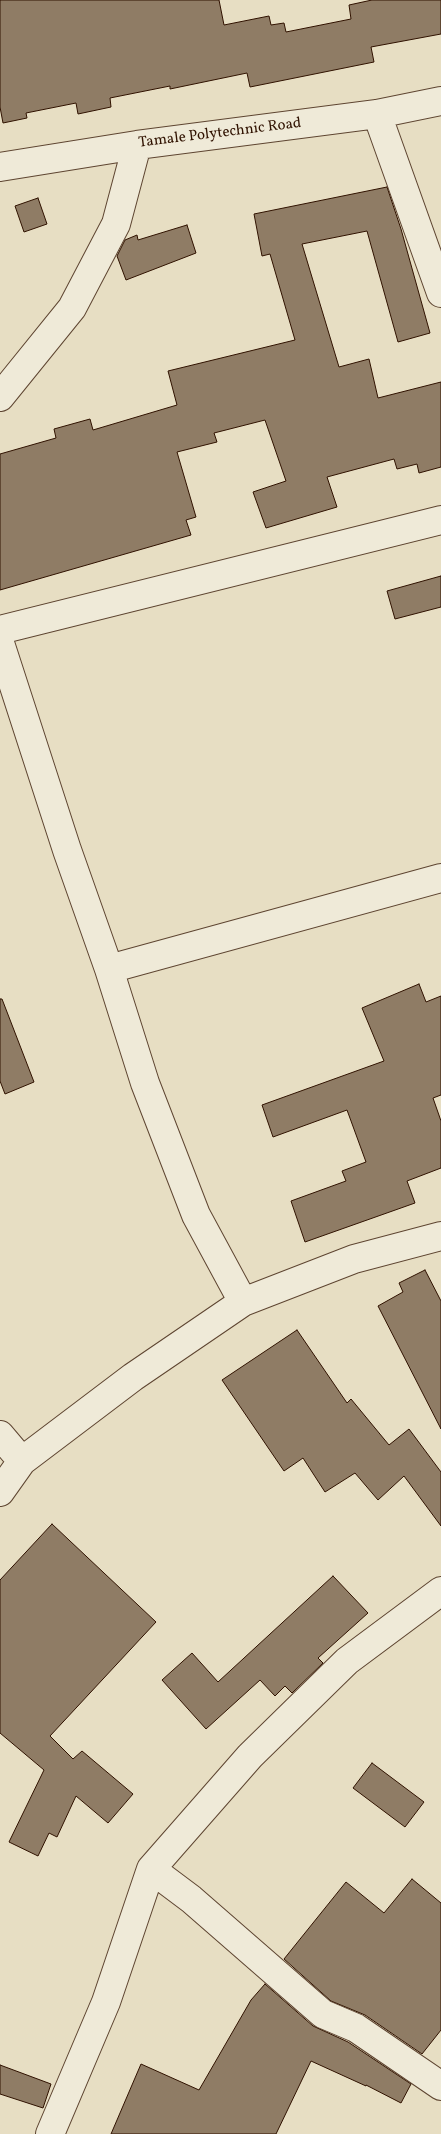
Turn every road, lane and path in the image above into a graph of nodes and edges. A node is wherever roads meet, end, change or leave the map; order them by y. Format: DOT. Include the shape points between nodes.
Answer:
graph roads {
  1 [pos="441,101"];
  2 [pos="376,114"];
  3 [pos="137,145"];
  4 [pos="0,167"];
  5 [pos="441,293"];
  6 [pos="0,397"];
  7 [pos="441,520"];
  8 [pos="0,630"];
  9 [pos="0,643"];
  10 [pos="441,878"];
  11 [pos="109,969"];
  12 [pos="441,1236"];
  13 [pos="243,1302"];
  14 [pos="0,1435"];
  15 [pos="22,1461"];
  16 [pos="0,1492"];
  17 [pos="441,1591"];
  18 [pos="152,1869"];
  19 [pos="441,2086"];
  20 [pos="50,2134"];
  1 -- 2 [label="street, Tamale Polytechnic Road"];
  2 -- 3 [label="street, Tamale Polytechnic Road"];
  2 -- 5 [label="street"];
  3 -- 4 [label="street, Tamale Polytechnic Road"];
  3 -- 6 [label="street" via="116,224 72,308"];
  7 -- 8 [label="street"];
  9 -- 11 [label="street"];
  10 -- 11 [label="street"];
  11 -- 13 [label="street" via="145,1083 196,1215"];
  12 -- 13 [label="street" via="354,1259"];
  13 -- 15 [label="street" via="133,1377"];
  14 -- 15 [label="street"];
  15 -- 16 [label="street"];
  17 -- 18 [label="street" via="347,1661 250,1756"];
  18 -- 19 [label="street" via="191,1898 323,2014 356,2028"];
  18 -- 20 [label="street" via="106,2002"];
}
